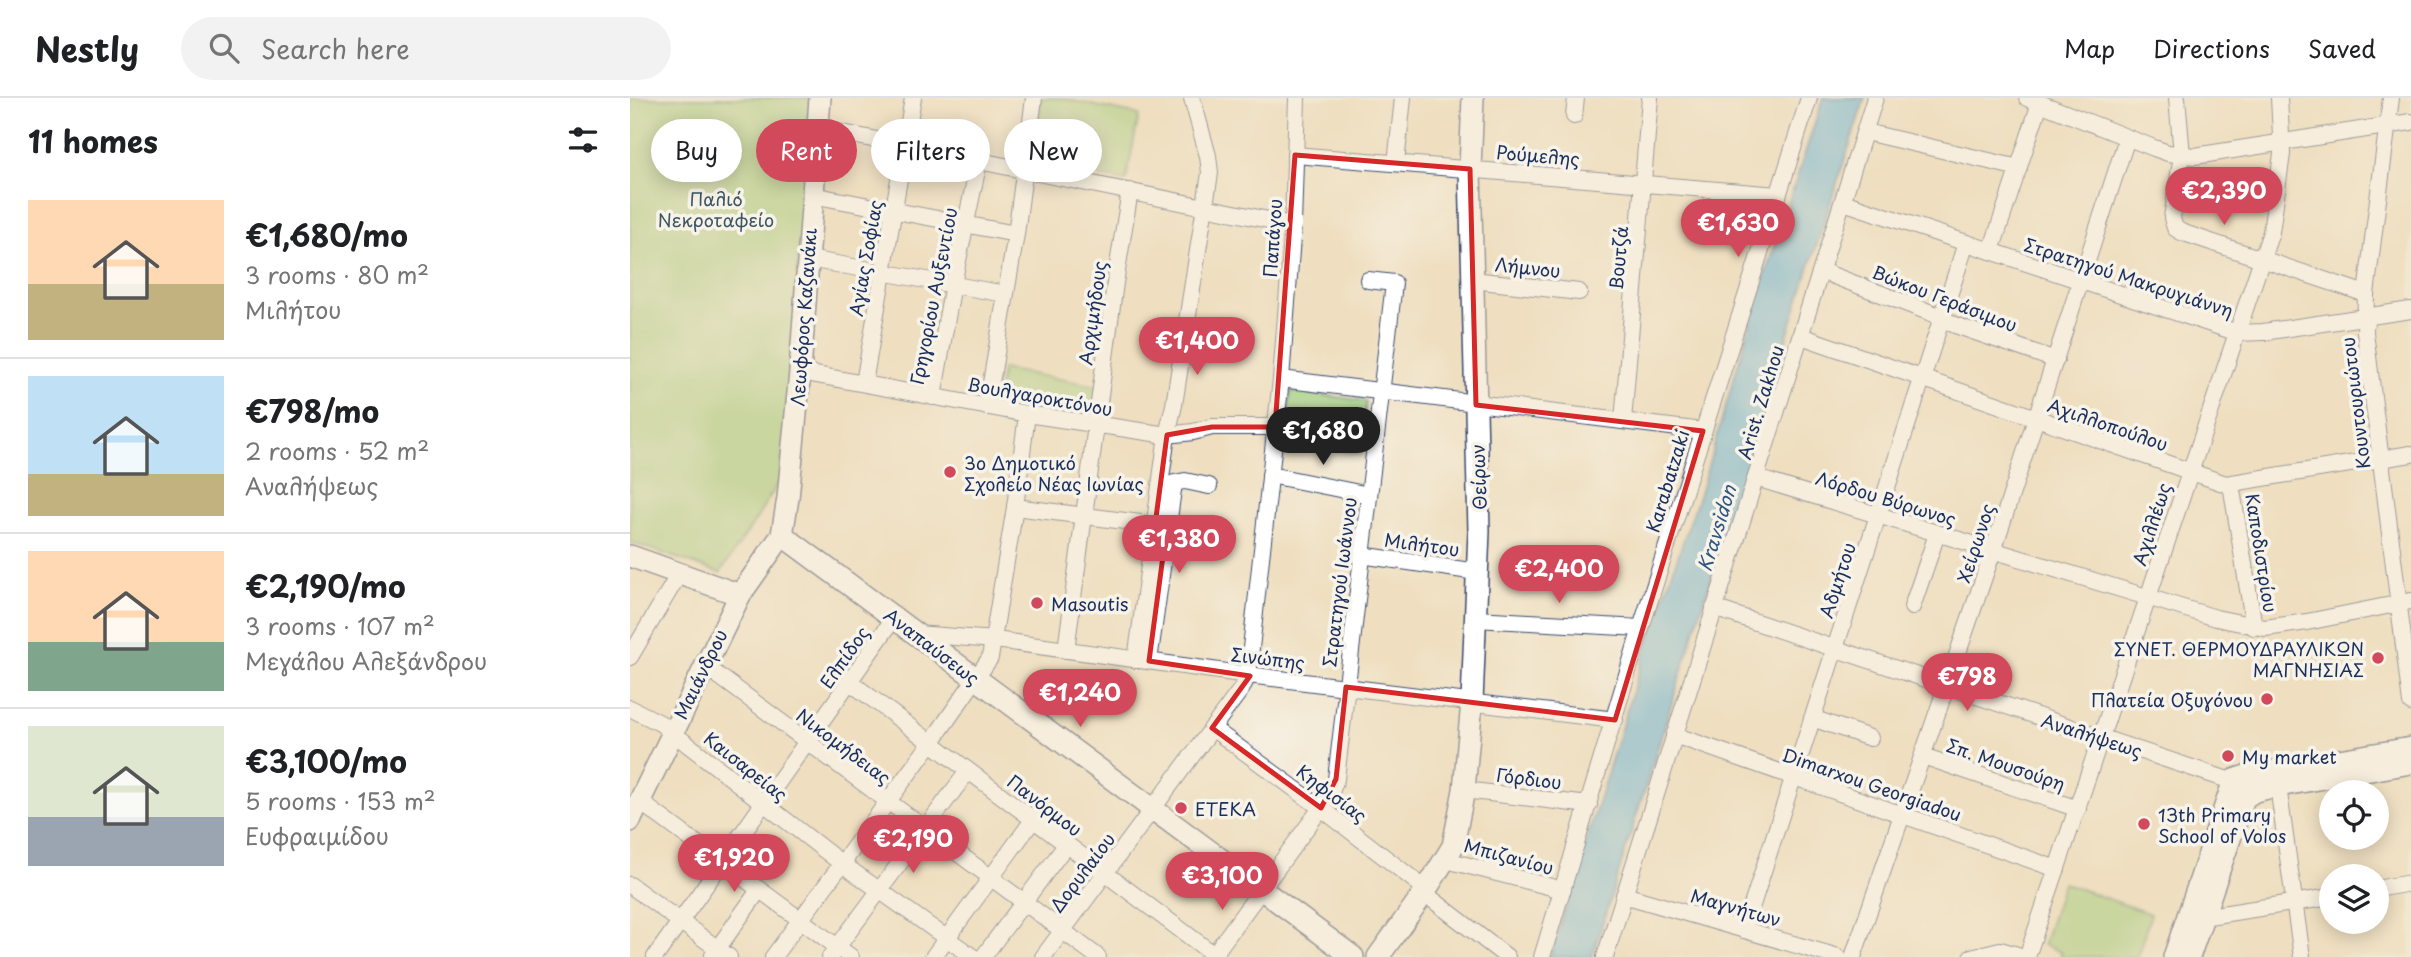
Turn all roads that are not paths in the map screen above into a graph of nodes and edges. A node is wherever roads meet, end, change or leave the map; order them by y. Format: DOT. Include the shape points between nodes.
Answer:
graph roads {
  1 [pos="820,98"];
  2 [pos="913,98"];
  3 [pos="1034,98"];
  4 [pos="1192,98"];
  5 [pos="1297,98"];
  6 [pos="1386,98"];
  7 [pos="1403,98"];
  8 [pos="1473,98"];
  9 [pos="1576,98"];
  10 [pos="1650,98"];
  11 [pos="1809,98"];
  12 [pos="1875,98"];
  13 [pos="2177,98"];
  14 [pos="2279,98"];
  15 [pos="2391,98"];
  16 [pos="2034,101"];
  17 [pos="1574,116"];
  18 [pos="819,119"];
  19 [pos="909,119"];
  20 [pos="1032,119"];
  21 [pos="2411,122"];
  22 [pos="2388,125"];
  23 [pos="1865,132"];
  24 [pos="2126,138"];
  25 [pos="2281,143"];
  26 [pos="1295,155"];
  27 [pos="2182,155"];
  28 [pos="1396,163"];
  29 [pos="2019,168"];
  30 [pos="1470,169"];
  31 [pos="813,182"];
  32 [pos="898,182"];
  33 [pos="974,182"];
  34 [pos="1024,182"];
  35 [pos="1083,182"];
  36 [pos="1644,184"];
  37 [pos="1130,191"];
  38 [pos="812,195"];
  39 [pos="1778,195"];
  40 [pos="1843,202"];
  41 [pos="1205,206"];
  42 [pos="892,210"];
  43 [pos="965,225"];
  44 [pos="1293,225"];
  45 [pos="1016,234"];
  46 [pos="1966,243"];
  47 [pos="1991,251"];
  48 [pos="2263,258"];
  49 [pos="808,259"];
  50 [pos="1821,271"];
  51 [pos="881,272"];
  52 [pos="1368,280"];
  53 [pos="1473,280"];
  54 [pos="2082,281"];
  55 [pos="953,284"];
  56 [pos="1579,292"];
  57 [pos="1005,294"];
  58 [pos="2366,294"];
  59 [pos="2411,310"];
  60 [pos="2365,318"];
  61 [pos="1943,319"];
  62 [pos="2238,333"];
  63 [pos="1801,336"];
  64 [pos="2056,360"];
  65 [pos="800,372"];
  66 [pos="1281,379"];
  67 [pos="1923,379"];
  68 [pos="864,383"];
  69 [pos="1383,392"];
  70 [pos="933,397"];
  71 [pos="1476,405"];
  72 [pos="987,407"];
  73 [pos="1027,414"];
  74 [pos="2037,419"];
  75 [pos="1623,421"];
  76 [pos="1097,426"];
  77 [pos="1275,427"];
  78 [pos="1703,431"];
  79 [pos="1167,435"];
  80 [pos="2411,454"];
  81 [pos="2381,459"];
  82 [pos="2189,472"];
  83 [pos="1270,475"];
  84 [pos="1756,478"];
  85 [pos="2231,484"];
  86 [pos="1209,486"];
  87 [pos="1369,495"];
  88 [pos="1015,507"];
  89 [pos="1084,516"];
  90 [pos="1878,516"];
  91 [pos="1161,526"];
  92 [pos="782,534"];
  93 [pos="1937,534"];
  94 [pos="1993,551"];
  95 [pos="1361,555"];
  96 [pos="630,556"];
  97 [pos="1477,572"];
  98 [pos="679,574"];
  99 [pos="740,595"];
  100 [pos="2147,597"];
  101 [pos="2406,602"];
  102 [pos="1912,607"];
  103 [pos="1714,608"];
  104 [pos="894,618"];
  105 [pos="1475,619"];
  106 [pos="2254,627"];
  107 [pos="1641,628"];
  108 [pos="916,634"];
  109 [pos="995,640"];
  110 [pos="1066,650"];
  111 [pos="1835,650"];
  112 [pos="630,656"];
  113 [pos="1142,661"];
  114 [pos="704,666"];
  115 [pos="1248,675"];
  116 [pos="977,679"];
  117 [pos="850,682"];
  118 [pos="1346,687"];
  119 [pos="1947,687"];
  120 [pos="1472,702"];
  121 [pos="2411,703"];
  122 [pos="630,708"];
  123 [pos="1812,718"];
  124 [pos="1615,720"];
  125 [pos="1212,728"];
  126 [pos="672,733"];
  127 [pos="1674,735"];
  128 [pos="2101,737"];
  129 [pos="1870,738"];
  130 [pos="807,743"];
  131 [pos="931,743"];
  132 [pos="2411,748"];
  133 [pos="1923,756"];
  134 [pos="2411,763"];
  135 [pos="968,771"];
  136 [pos="1793,776"];
  137 [pos="2232,782"];
  138 [pos="2268,788"];
  139 [pos="1464,790"];
  140 [pos="639,801"];
  141 [pos="886,802"];
  142 [pos="764,804"];
  143 [pos="1589,805"];
  144 [pos="1321,808"];
  145 [pos="1153,809"];
  146 [pos="2078,809"];
  147 [pos="1902,815"];
  148 [pos="1033,820"];
  149 [pos="630,821"];
  150 [pos="924,829"];
  151 [pos="1066,845"];
  152 [pos="1447,859"];
  153 [pos="722,863"];
  154 [pos="841,863"];
  155 [pos="2057,869"];
  156 [pos="1104,874"];
  157 [pos="991,878"];
  158 [pos="2411,883"];
  159 [pos="630,885"];
  160 [pos="2389,887"];
  161 [pos="759,890"];
  162 [pos="879,890"];
  163 [pos="1261,890"];
  164 [pos="1563,890"];
  165 [pos="1425,892"];
  166 [pos="1624,895"];
  167 [pos="2319,899"];
  168 [pos="1024,902"];
  169 [pos="2295,903"];
  170 [pos="2195,916"];
  171 [pos="800,920"];
  172 [pos="681,921"];
  173 [pos="1062,930"];
  174 [pos="1744,930"];
  175 [pos="946,938"];
  176 [pos="834,952"];
  177 [pos="719,954"];
  178 [pos="1214,956"];
  179 [pos="655,957"];
  180 [pos="773,957"];
  181 [pos="851,957"];
  182 [pos="933,957"];
  183 [pos="973,957"];
  184 [pos="983,957"];
  185 [pos="1042,957"];
  186 [pos="1098,957"];
  187 [pos="1353,957"];
  188 [pos="1378,957"];
  189 [pos="1507,957"];
  190 [pos="1542,957"];
  191 [pos="1605,957"];
  192 [pos="1838,957"];
  193 [pos="1853,957"];
  194 [pos="1971,957"];
  195 [pos="2025,957"];
  196 [pos="2174,957"];
  197 [pos="2189,957"];
  198 [pos="2302,957"];
  1 -- 18 [label="street, Λεωφόρος Καζανάκι"];
  2 -- 19 [label="street, Αγίας Σοφίας"];
  3 -- 20 [label="street"];
  4 -- 41 [label="street" via="1210,165"];
  5 -- 26 [label="street, Παπάγου"];
  6 -- 7 [label="street"];
  7 -- 28 [label="street"];
  8 -- 30 [label="street, Θείρων"];
  9 -- 17 [label="street"];
  10 -- 36 [label="street, Βουτζά"];
  11 -- 39 [label="street, Karabatzaki"];
  12 -- 23 [label="street, Arist. Zakhou"];
  13 -- 27 [label="street"];
  14 -- 25 [label="street, Αχιλλέως"];
  15 -- 22 [label="street, Κουντουριώτου"];
  16 -- 24 [label="street"];
  16 -- 29 [label="street"];
  21 -- 22 [label="street"];
  22 -- 25 [label="street"];
  22 -- 58 [label="street, Κουντουριώτου"];
  23 -- 29 [label="street"];
  23 -- 40 [label="street, Arist. Zakhou"];
  24 -- 27 [label="street"];
  24 -- 54 [label="street, Χείρωνος"];
  25 -- 27 [label="street"];
  25 -- 48 [label="street, Αχιλλέως" via="2274,219"];
  26 -- 28 [label="street, Ρούμελης"];
  26 -- 44 [label="street, Παπάγου"];
  27 -- 48 [label="street" via="2173,226"];
  28 -- 30 [label="street, Ρούμελης"];
  29 -- 47 [label="street"];
  30 -- 36 [label="street, Ρούμελης"];
  30 -- 53 [label="street, Θείρων"];
  31 -- 38 [label="street, Λεωφόρος Καζανάκι"];
  32 -- 42 [label="street, Αγίας Σοφίας"];
  33 -- 43 [label="street, Γρηγορίου Αυξεντίου"];
  34 -- 45 [label="street"];
  35 -- 37 [label="street"];
  36 -- 39 [label="street, Ρούμελης"];
  36 -- 75 [label="street, Βουτζά"];
  37 -- 41 [label="street"];
  37 -- 76 [label="street, Αρχιμήδους"];
  38 -- 42 [label="street"];
  38 -- 49 [label="street, Λεωφόρος Καζανάκι"];
  39 -- 78 [label="street, Karabatzaki"];
  40 -- 46 [label="street, Στρατηγού Μακρυγιάννη"];
  40 -- 50 [label="street, Arist. Zakhou"];
  41 -- 44 [label="street"];
  41 -- 79 [label="street"];
  42 -- 43 [label="street"];
  42 -- 51 [label="street, Αγίας Σοφίας"];
  43 -- 45 [label="street"];
  43 -- 55 [label="street, Γρηγορίου Αυξεντίου"];
  44 -- 66 [label="street, Παπάγου"];
  45 -- 57 [label="street"];
  46 -- 47 [label="street, Στρατηγού Μακρυγιάννη"];
  46 -- 61 [label="street, Αδμήτου"];
  47 -- 54 [label="street, Στρατηγού Μακρυγιάννη"];
  48 -- 58 [label="street"];
  48 -- 62 [label="street, Αχιλλέως"];
  49 -- 51 [label="street"];
  49 -- 65 [label="street, Λεωφόρος Καζανάκι"];
  50 -- 61 [label="street, Βώκου Γεράσιμου"];
  50 -- 63 [label="street, Arist. Zakhou"];
  51 -- 55 [label="street"];
  51 -- 68 [label="street, Αγίας Σοφίας"];
  52 -- 69 [label="street, Στρατηγού Ιωάννου" via="1394,284"];
  53 -- 56 [label="street, Λήμνου"];
  53 -- 71 [label="street, Θείρων"];
  54 -- 62 [label="street, Στρατηγού Μακρυγιάννη"];
  54 -- 64 [label="street, Χείρωνος"];
  55 -- 57 [label="street"];
  55 -- 70 [label="street, Γρηγορίου Αυξεντίου"];
  57 -- 72 [label="street"];
  58 -- 60 [label="street, Κουντουριώτου"];
  59 -- 60 [label="street, Στρατηγού Μακρυγιάννη"];
  60 -- 62 [label="street, Στρατηγού Μακρυγιάννη"];
  60 -- 81 [label="street, Κουντουριώτου"];
  61 -- 64 [label="street, Βώκου Γεράσιμου"];
  61 -- 67 [label="street, Αδμήτου"];
  62 -- 82 [label="street, Αχιλλέως"];
  63 -- 67 [label="street, Αχιλλοπούλου"];
  63 -- 84 [label="street, Arist. Zakhou"];
  64 -- 74 [label="street, Χείρωνος"];
  65 -- 68 [label="street, Βουλγαροκτόνου"];
  65 -- 92 [label="street, Λεωφόρος Καζανάκι"];
  66 -- 69 [label="street"];
  66 -- 77 [label="street, Παπάγου"];
  67 -- 74 [label="street, Αχιλλοπούλου"];
  67 -- 90 [label="street, Αδμήτου"];
  68 -- 70 [label="street, Βουλγαροκτόνου"];
  69 -- 71 [label="street"];
  69 -- 87 [label="street, Στρατηγού Ιωάννου"];
  70 -- 72 [label="street, Βουλγαροκτόνου"];
  71 -- 75 [label="street"];
  71 -- 97 [label="street, Θείρων"];
  72 -- 73 [label="street, Βουλγαροκτόνου"];
  73 -- 76 [label="street, Βουλγαροκτόνου"];
  73 -- 88 [label="street"];
  74 -- 82 [label="street, Αχιλλοπούλου"];
  74 -- 94 [label="street, Χείρωνος"];
  75 -- 78 [label="street"];
  76 -- 79 [label="street, Βουλγαροκτόνου"];
  76 -- 89 [label="street, Αρχιμήδους"];
  77 -- 79 [label="street, Βουλγαροκτόνου" via="1212,427"];
  77 -- 83 [label="street, Παπάγου"];
  78 -- 107 [label="street, Karabatzaki"];
  79 -- 91 [label="street"];
  80 -- 81 [label="street, Αχιλλοπούλου"];
  81 -- 85 [label="street, Αχιλλοπούλου"];
  81 -- 101 [label="street, Κουντουριώτου"];
  82 -- 85 [label="street, Αχιλλοπούλου"];
  82 -- 100 [label="street, Αχιλλέως"];
  83 -- 87 [label="street"];
  83 -- 115 [label="street, Παπάγου"];
  84 -- 90 [label="street, Λόρδου Βύρωνος"];
  84 -- 103 [label="street, Arist. Zakhou"];
  85 -- 106 [label="street, Καποδιστρίου"];
  86 -- 91 [label="street" via="1176,481"];
  87 -- 95 [label="street, Στρατηγού Ιωάννου"];
  88 -- 89 [label="street"];
  88 -- 109 [label="street"];
  89 -- 91 [label="street"];
  89 -- 110 [label="street, Αρχιμήδους"];
  90 -- 93 [label="street, Λόρδου Βύρωνος"];
  90 -- 111 [label="street, Αδμήτου"];
  91 -- 113 [label="street"];
  92 -- 99 [label="street, Μαιάνδρου"];
  92 -- 104 [label="street, Αναπαύσεως"];
  93 -- 94 [label="street, Λόρδου Βύρωνος"];
  93 -- 102 [label="street"];
  94 -- 100 [label="street, Λόρδου Βύρωνος"];
  94 -- 119 [label="street, Χείρωνος"];
  95 -- 97 [label="street, Μιλήτου"];
  95 -- 118 [label="street, Στρατηγού Ιωάννου"];
  96 -- 98 [label="street"];
  97 -- 105 [label="street, Θείρων"];
  98 -- 99 [label="street"];
  98 -- 112 [label="street"];
  99 -- 114 [label="street, Μαιάνδρου"];
  100 -- 106 [label="street, Λόρδου Βύρωνος"];
  100 -- 128 [label="street, Αχιλλέως"];
  101 -- 106 [label="street, Λόρδου Βύρωνος" via="2307,622"];
  101 -- 121 [label="street, Κουντουριώτου"];
  103 -- 111 [label="street, Αναλήψεως"];
  103 -- 127 [label="street, Arist. Zakhou"];
  104 -- 108 [label="street, Αναπαύσεως"];
  104 -- 117 [label="street, Ελπίδος"];
  105 -- 107 [label="street"];
  105 -- 120 [label="street, Θείρων"];
  107 -- 124 [label="street, Karabatzaki"];
  108 -- 109 [label="street, Σινώπης"];
  108 -- 116 [label="street, Αναπαύσεως"];
  109 -- 110 [label="street, Σινώπης"];
  109 -- 116 [label="street"];
  110 -- 113 [label="street, Σινώπης"];
  111 -- 119 [label="street, Αναλήψεως"];
  111 -- 123 [label="street, Αδμήτου"];
  113 -- 115 [label="street, Σινώπης"];
  114 -- 126 [label="street, Μαιάνδρου"];
  114 -- 130 [label="street, Νικομήδειας"];
  115 -- 118 [label="street, Σινώπης"];
  115 -- 125 [label="street, Παπάγου"];
  116 -- 131 [label="street"];
  116 -- 145 [label="street, Αναπαύσεως"];
  117 -- 130 [label="street, Ελπίδος"];
  117 -- 131 [label="street, Πανόρμου"];
  118 -- 120 [label="street, Σινώπης"];
  118 -- 144 [label="street, Στρατηγού Ιωάννου" via="1336,779"];
  119 -- 128 [label="street, Αναλήψεως"];
  119 -- 133 [label="street, Χείρωνος"];
  120 -- 124 [label="street, Σινώπης"];
  120 -- 139 [label="street, Θείρων"];
  122 -- 126 [label="street, Καισαρείας"];
  123 -- 129 [label="street"];
  123 -- 136 [label="street, Αδμήτου"];
  124 -- 143 [label="street, Karabatzaki"];
  125 -- 144 [label="street, Κηφισίας"];
  125 -- 145 [label="street, Παπάγου"];
  126 -- 140 [label="street, Μαιάνδρου"];
  126 -- 142 [label="street, Καισαρείας"];
  127 -- 136 [label="street, Dimarxou Georgiadou"];
  127 -- 166 [label="street, Arist. Zakhou"];
  128 -- 137 [label="street, Αναλήψεως"];
  128 -- 146 [label="street, Αχιλλέως"];
  130 -- 141 [label="street, Νικομήδειας"];
  130 -- 142 [label="street, Ελπίδος"];
  131 -- 135 [label="street, Πανόρμου"];
  131 -- 141 [label="street"];
  132 -- 137 [label="street" via="2249,775"];
  133 -- 146 [label="street, Σπ. Μουσούρη"];
  133 -- 147 [label="street, Χείρωνος"];
  134 -- 138 [label="street, Αναλήψεως"];
  135 -- 148 [label="street, Πανόρμου"];
  135 -- 150 [label="street"];
  136 -- 147 [label="street, Dimarxou Georgiadou"];
  136 -- 174 [label="street, Αδμήτου"];
  137 -- 138 [label="street, Αναλήψεως"];
  137 -- 170 [label="street"];
  138 -- 169 [label="street"];
  138 -- 170 [label="street" via="2241,802"];
  139 -- 143 [label="street, Γόρδιου"];
  139 -- 152 [label="street, Θείρων" via="1455,842"];
  140 -- 149 [label="street, Μαιάνδρου"];
  140 -- 153 [label="street"];
  141 -- 150 [label="street, Νικομήδειας"];
  141 -- 154 [label="street"];
  142 -- 153 [label="street, Ελπίδος"];
  142 -- 154 [label="street, Καισαρείας"];
  143 -- 164 [label="street, Karabatzaki"];
  144 -- 163 [label="street, Στρατηγού Ιωάννου"];
  144 -- 165 [label="street, Κηφισίας"];
  145 -- 156 [label="street, Δορυλαίου"];
  145 -- 163 [label="street, Αναπαύσεως"];
  146 -- 155 [label="street, Αχιλλέως"];
  147 -- 155 [label="street, Dimarxou Georgiadou"];
  147 -- 193 [label="street, Χείρωνος"];
  148 -- 151 [label="street, Πανόρμου"];
  148 -- 157 [label="street"];
  150 -- 157 [label="street, Νικομήδειας"];
  150 -- 162 [label="street"];
  151 -- 156 [label="street, Πανόρμου"];
  151 -- 168 [label="street"];
  152 -- 164 [label="street, Μπιζανίου"];
  152 -- 165 [label="street, Θείρων"];
  153 -- 161 [label="street"];
  153 -- 172 [label="street, Ελπίδος"];
  154 -- 162 [label="street, Καισαρείας"];
  154 -- 171 [label="street"];
  155 -- 195 [label="street, Αχιλλέως"];
  156 -- 173 [label="street, Δορυλαίου"];
  156 -- 178 [label="street, Πανόρμου"];
  157 -- 168 [label="street, Νικομήδειας"];
  157 -- 175 [label="street"];
  158 -- 160 [label="street"];
  159 -- 172 [label="street"];
  161 -- 171 [label="street"];
  161 -- 177 [label="street"];
  162 -- 175 [label="street, Καισαρείας"];
  162 -- 176 [label="street"];
  163 -- 178 [label="street, Στρατηγού Ιωάννου"];
  163 -- 187 [label="street, Αναπαύσεως"];
  164 -- 190 [label="street, Karabatzaki"];
  165 -- 188 [label="street, Θείρων"];
  165 -- 189 [label="street, Κηφισίας"];
  166 -- 174 [label="street, Μαγνήτων"];
  166 -- 191 [label="street, Arist. Zakhou"];
  167 -- 169 [label="street"];
  168 -- 173 [label="street, Νικομήδειας"];
  168 -- 184 [label="street"];
  169 -- 170 [label="street"];
  169 -- 198 [label="street"];
  170 -- 196 [label="street"];
  170 -- 197 [label="street"];
  171 -- 176 [label="street"];
  171 -- 180 [label="street"];
  172 -- 177 [label="street"];
  172 -- 179 [label="street, Ελπίδος"];
  173 -- 185 [label="street, Δορυλαίου"];
  173 -- 186 [label="street, Νικομήδειας"];
  174 -- 192 [label="street, Μαγνήτων"];
  175 -- 182 [label="street"];
  175 -- 183 [label="street, Καισαρείας"];
  176 -- 181 [label="street"];
  194 -- 195 [label="street" via="2000,950"];
}
